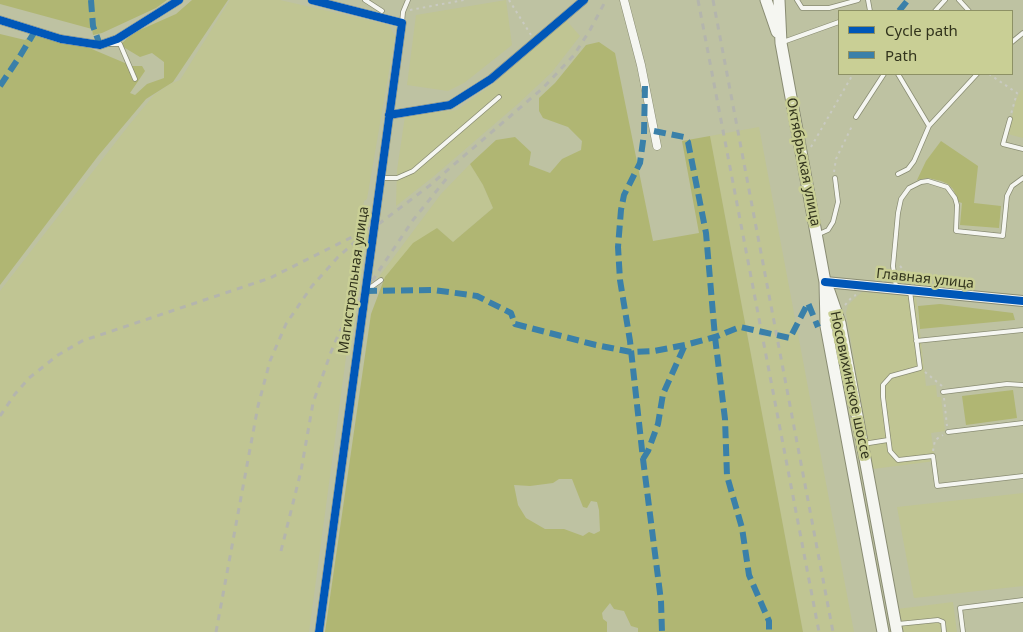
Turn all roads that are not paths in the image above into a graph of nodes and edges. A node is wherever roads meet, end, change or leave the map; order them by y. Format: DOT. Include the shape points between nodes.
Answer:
graph roads {
  1 [pos="179,0"];
  2 [pos="312,0"];
  3 [pos="365,0"];
  4 [pos="408,0"];
  5 [pos="584,0"];
  6 [pos="624,0"];
  7 [pos="766,0"];
  8 [pos="779,0"];
  9 [pos="797,0"];
  10 [pos="858,0"];
  11 [pos="944,0"];
  12 [pos="959,0"];
  13 [pos="339,3"];
  14 [pos="936,10"];
  15 [pos="968,10"];
  16 [pos="382,11"];
  17 [pos="0,20"];
  18 [pos="402,22"];
  19 [pos="838,22"];
  20 [pos="1023,33"];
  21 [pos="1013,41"];
  22 [pos="781,42"];
  23 [pos="100,45"];
  24 [pos="883,75"];
  25 [pos="899,75"];
  26 [pos="977,75"];
  27 [pos="135,79"];
  28 [pos="498,97"];
  29 [pos="389,115"];
  30 [pos="856,117"];
  31 [pos="1010,119"];
  32 [pos="929,126"];
  33 [pos="657,146"];
  34 [pos="1023,149"];
  35 [pos="898,174"];
  36 [pos="380,178"];
  37 [pos="835,178"];
  38 [pos="1023,178"];
  39 [pos="817,234"];
  40 [pos="381,280"];
  41 [pos="825,282"];
  42 [pos="896,289"];
  43 [pos="910,290"];
  44 [pos="365,291"];
  45 [pos="1023,301"];
  46 [pos="1023,330"];
  47 [pos="916,341"];
  48 [pos="1023,384"];
  49 [pos="943,392"];
  50 [pos="1023,423"];
  51 [pos="948,432"];
  52 [pos="888,440"];
  53 [pos="862,444"];
  54 [pos="1023,476"];
  55 [pos="1023,600"];
  56 [pos="896,628"];
  57 [pos="318,632"];
  58 [pos="883,632"];
  59 [pos="944,632"];
  60 [pos="963,632"];
  1 -- 23 [label="street" via="117,39"];
  2 -- 13 [label="street"];
  3 -- 16 [label="lane"];
  4 -- 18 [label="lane"];
  5 -- 29 [label="street" via="491,79 450,105"];
  6 -- 33 [label="street"];
  7 -- 22 [label="main road, Октябрьская улица"];
  8 -- 22 [label="main road, Октябрьская улица"];
  9 -- 10 [label="lane" via="802,8 829,8"];
  11 -- 14 [label="lane"];
  12 -- 15 [label="lane"];
  13 -- 18 [label="street"];
  17 -- 23 [label="street" via="61,39"];
  18 -- 29 [label="street, Магистральная улица"];
  19 -- 22 [label="lane"];
  20 -- 21 [label="lane"];
  22 -- 39 [label="main road, Октябрьская улица"];
  23 -- 27 [label="lane" via="120,44"];
  24 -- 30 [label="lane"];
  25 -- 32 [label="lane"];
  26 -- 32 [label="lane"];
  28 -- 36 [label="lane" via="413,171 397,178"];
  29 -- 36 [label="street, Магистральная улица"];
  31 -- 34 [label="lane" via="1003,144"];
  32 -- 35 [label="lane" via="914,160"];
  36 -- 44 [label="street, Магистральная улица"];
  37 -- 39 [label="lane" via="838,202 833,222 828,230"];
  38 -- 42 [label="lane" via="1012,186 1007,196 1003,236 956,231 958,205 947,187 928,181 909,188 900,199 898,211 893,266"];
  39 -- 41 [label="main road, Октябрьская улица"];
  40 -- 44 [label="lane"];
  41 -- 42 [label="street, Главная улица"];
  41 -- 53 [label="main road, Носовихинское шоссе" via="840,323"];
  41 -- 58 [label="main road, Носовихинское шоссе" via="826,326"];
  42 -- 43 [label="street, Главная улица"];
  43 -- 45 [label="street, Главная улица"];
  43 -- 47 [label="lane"];
  44 -- 57 [label="street, Магистральная улица"];
  46 -- 47 [label="lane"];
  47 -- 52 [label="lane" via="920,368 891,376 883,385"];
  48 -- 49 [label="lane"];
  50 -- 51 [label="lane"];
  52 -- 53 [label="lane"];
  52 -- 54 [label="lane" via="890,451 898,460 933,456 938,486"];
  53 -- 56 [label="main road, Носовихинское шоссе"];
  55 -- 60 [label="lane" via="960,608"];
  56 -- 59 [label="lane" via="938,620 942,622"];
}
